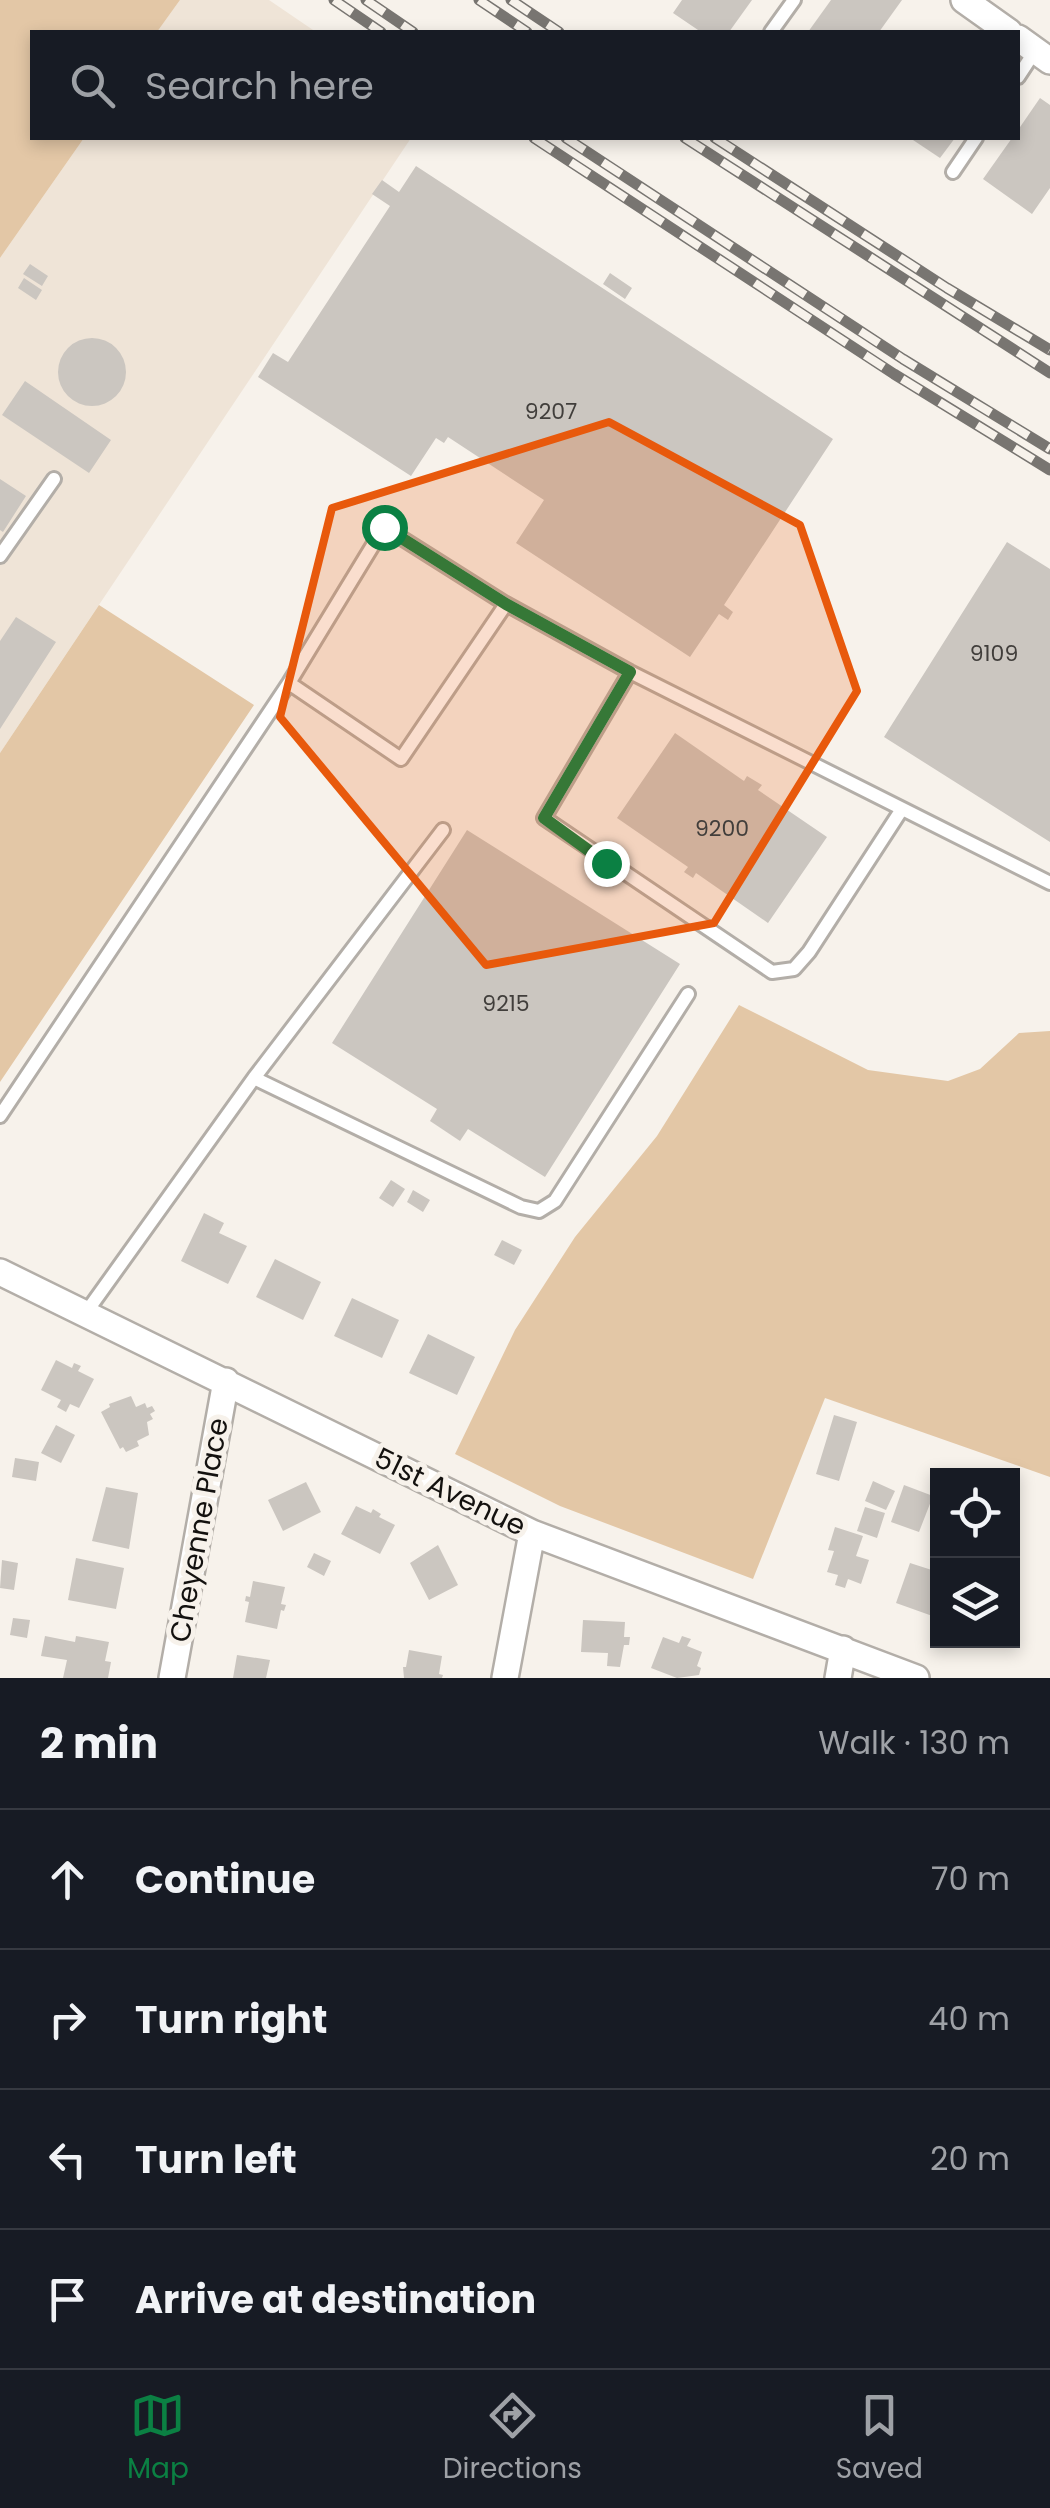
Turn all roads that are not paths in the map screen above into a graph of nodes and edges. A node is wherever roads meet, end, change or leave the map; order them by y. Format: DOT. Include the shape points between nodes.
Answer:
graph roads {
  1 [pos="794,0"];
  2 [pos="964,0"];
  3 [pos="772,30"];
  4 [pos="1007,30"];
  5 [pos="1034,50"];
  6 [pos="1020,74"];
  7 [pos="975,140"];
  8 [pos="953,172"];
  9 [pos="54,478"];
  10 [pos="0,556"];
  11 [pos="506,604"];
  12 [pos="630,672"];
  13 [pos="289,683"];
  14 [pos="902,810"];
  15 [pos="443,830"];
  16 [pos="1050,883"];
  17 [pos="688,994"];
  18 [pos="254,1078"];
  19 [pos="0,1116"];
  20 [pos="0,1272"];
  21 [pos="86,1314"];
  22 [pos="226,1381"];
  23 [pos="532,1533"];
  24 [pos="843,1649"];
  25 [pos="172,1678"];
  26 [pos="504,1678"];
  27 [pos="838,1678"];
  28 [pos="916,1678"];
  1 -- 3 [label="lane"];
  2 -- 4 [label="street"];
  5 -- 6 [label="lane"];
  7 -- 8 [label="lane"];
  9 -- 10 [label="lane"];
  11 -- 12 [label="lane"];
  11 -- 13 [label="lane" via="402,759"];
  11 -- 13 [label="lane" via="384,527"];
  12 -- 14 [label="lane"];
  12 -- 14 [label="lane" via="544,818 772,972 794,969 809,952"];
  13 -- 19 [label="lane"];
  14 -- 16 [label="lane"];
  15 -- 18 [label="lane"];
  17 -- 18 [label="lane" via="555,1201 539,1211"];
  18 -- 21 [label="lane"];
  20 -- 21 [label="street, 51st Avenue"];
  21 -- 22 [label="street, 51st Avenue"];
  22 -- 23 [label="street, 51st Avenue"];
  22 -- 25 [label="street, Cheyenne Place"];
  23 -- 24 [label="street, 51st Avenue"];
  23 -- 26 [label="street"];
  24 -- 27 [label="street"];
  24 -- 28 [label="street, 51st Avenue"];
}
